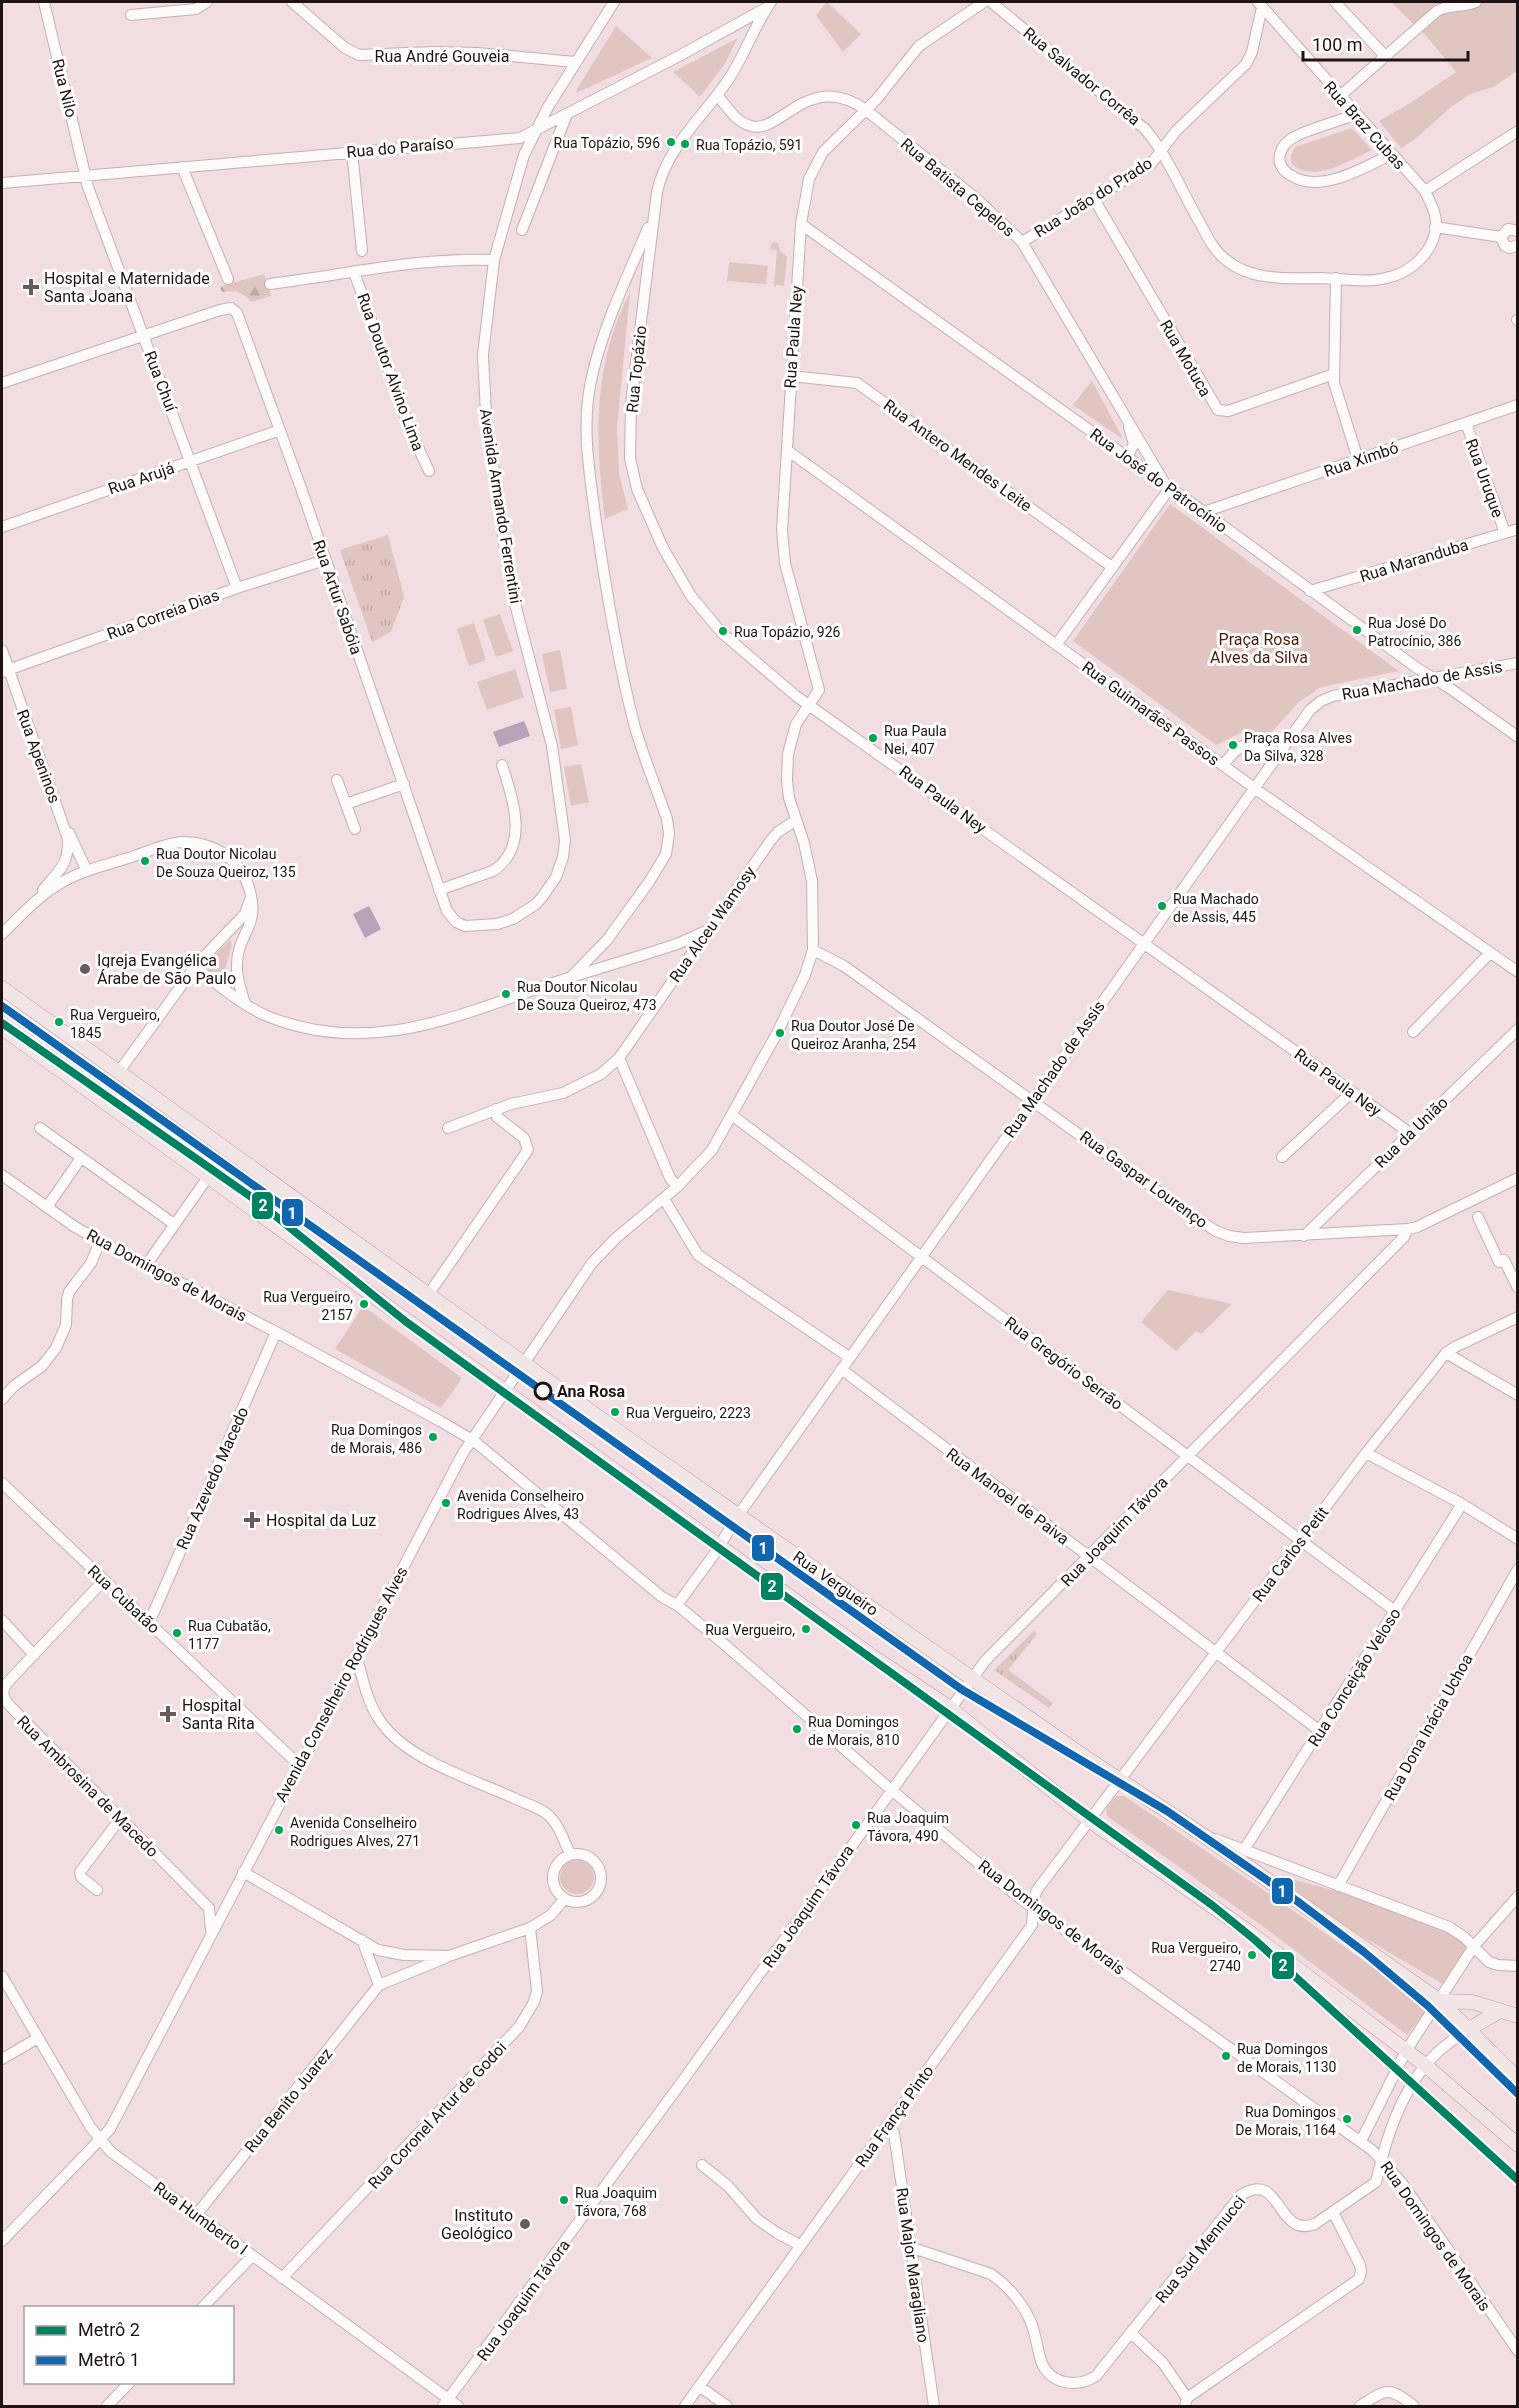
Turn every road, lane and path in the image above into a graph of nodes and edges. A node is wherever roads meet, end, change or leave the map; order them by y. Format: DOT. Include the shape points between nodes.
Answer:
graph roads {
  1 [pos="44,2"];
  2 [pos="207,2"];
  3 [pos="292,2"];
  4 [pos="614,2"];
  5 [pos="984,2"];
  6 [pos="991,2"];
  7 [pos="1335,2"];
  8 [pos="1476,2"];
  9 [pos="1260,4"];
  10 [pos="769,5"];
  11 [pos="130,15"];
  12 [pos="728,30"];
  13 [pos="748,42"];
  14 [pos="1385,56"];
  15 [pos="575,62"];
  16 [pos="717,95"];
  17 [pos="1340,96"];
  18 [pos="866,110"];
  19 [pos="567,114"];
  20 [pos="1356,114"];
  21 [pos="537,129"];
  22 [pos="561,129"];
  23 [pos="1518,131"];
  24 [pos="1161,150"];
  25 [pos="352,151"];
  26 [pos="1392,154"];
  27 [pos="182,167"];
  28 [pos="86,175"];
  29 [pos="2,183"];
  30 [pos="1425,191"];
  31 [pos="1094,199"];
  32 [pos="653,216"];
  33 [pos="801,224"];
  34 [pos="1436,227"];
  35 [pos="522,230"];
  36 [pos="1518,231"];
  37 [pos="1501,237"];
  38 [pos="1022,242"];
  39 [pos="1518,245"];
  40 [pos="362,251"];
  41 [pos="494,260"];
  42 [pos="354,272"];
  43 [pos="1336,278"];
  44 [pos="228,279"];
  45 [pos="270,284"];
  46 [pos="624,285"];
  47 [pos="645,294"];
  48 [pos="144,336"];
  49 [pos="1334,374"];
  50 [pos="791,376"];
  51 [pos="2,383"];
  52 [pos="1518,405"];
  53 [pos="1128,421"];
  54 [pos="1466,423"];
  55 [pos="280,430"];
  56 [pos="787,450"];
  57 [pos="1127,457"];
  58 [pos="1358,459"];
  59 [pos="191,461"];
  60 [pos="429,471"];
  61 [pos="1168,487"];
  62 [pos="1204,512"];
  63 [pos="2,527"];
  64 [pos="1518,529"];
  65 [pos="1505,533"];
  66 [pos="325,560"];
  67 [pos="1112,567"];
  68 [pos="237,588"];
  69 [pos="1310,591"];
  70 [pos="1056,645"];
  71 [pos="2,650"];
  72 [pos="1518,663"];
  73 [pos="5,670"];
  74 [pos="1432,678"];
  75 [pos="809,705"];
  76 [pos="1518,737"];
  77 [pos="1275,757"];
  78 [pos="502,765"];
  79 [pos="1223,765"];
  80 [pos="337,780"];
  81 [pos="404,784"];
  82 [pos="1254,788"];
  83 [pos="346,804"];
  84 [pos="796,820"];
  85 [pos="65,827"];
  86 [pos="355,829"];
  87 [pos="87,871"];
  88 [pos="439,890"];
  89 [pos="251,896"];
  90 [pos="36,900"];
  91 [pos="706,932"];
  92 [pos="2,934"];
  93 [pos="1143,943"];
  94 [pos="813,950"];
  95 [pos="1490,954"];
  96 [pos="195,967"];
  97 [pos="1518,972"];
  98 [pos="571,977"];
  99 [pos="2,988"];
  100 [pos="245,1003"];
  101 [pos="2,1029"];
  102 [pos="1518,1029"];
  103 [pos="1413,1032"];
  104 [pos="619,1058"];
  105 [pos="118,1073"];
  106 [pos="1352,1092"];
  107 [pos="1032,1099"];
  108 [pos="496,1109"];
  109 [pos="733,1116"];
  110 [pos="40,1128"];
  111 [pos="448,1128"];
  112 [pos="1410,1133"];
  113 [pos="81,1158"];
  114 [pos="1282,1158"];
  115 [pos="2,1175"];
  116 [pos="208,1177"];
  117 [pos="1518,1179"];
  118 [pos="677,1187"];
  119 [pos="664,1199"];
  120 [pos="46,1207"];
  121 [pos="1478,1217"];
  122 [pos="174,1224"];
  123 [pos="1408,1229"];
  124 [pos="1304,1236"];
  125 [pos="100,1241"];
  126 [pos="920,1256"];
  127 [pos="147,1264"];
  128 [pos="1518,1288"];
  129 [pos="428,1295"];
  130 [pos="1518,1317"];
  131 [pos="276,1332"];
  132 [pos="1446,1353"];
  133 [pos="849,1357"];
  134 [pos="523,1364"];
  135 [pos="841,1369"];
  136 [pos="504,1391"];
  137 [pos="1518,1395"];
  138 [pos="2,1399"];
  139 [pos="471,1440"];
  140 [pos="1366,1453"];
  141 [pos="1188,1455"];
  142 [pos="2,1483"];
  143 [pos="1462,1504"];
  144 [pos="739,1514"];
  145 [pos="1518,1539"];
  146 [pos="1301,1540"];
  147 [pos="721,1545"];
  148 [pos="1089,1557"];
  149 [pos="1518,1569"];
  150 [pos="104,1580"];
  151 [pos="677,1605"];
  152 [pos="1395,1611"];
  153 [pos="2,1620"];
  154 [pos="149,1623"];
  155 [pos="1216,1652"];
  156 [pos="34,1655"];
  157 [pos="356,1655"];
  158 [pos="972,1678"];
  159 [pos="950,1708"];
  160 [pos="1320,1731"];
  161 [pos="299,1765"];
  162 [pos="1119,1780"];
  163 [pos="891,1790"];
  164 [pos="120,1819"];
  165 [pos="1089,1820"];
  166 [pos="1206,1837"];
  167 [pos="1244,1850"];
  168 [pos="570,1854"];
  169 [pos="243,1872"];
  170 [pos="1338,1886"];
  171 [pos="97,1890"];
  172 [pos="230,1896"];
  173 [pos="1518,1896"];
  174 [pos="564,1899"];
  175 [pos="209,1908"];
  176 [pos="1033,1908"];
  177 [pos="530,1928"];
  178 [pos="211,1933"];
  179 [pos="362,1940"];
  180 [pos="1474,1946"];
  181 [pos="449,1956"];
  182 [pos="1518,1966"];
  183 [pos="2,1976"];
  184 [pos="379,1985"];
  185 [pos="1440,2001"];
  186 [pos="1500,2011"];
  187 [pos="1518,2016"];
  188 [pos="1469,2029"];
  189 [pos="38,2038"];
  190 [pos="1406,2051"];
  191 [pos="2,2059"];
  192 [pos="1425,2066"];
  193 [pos="1518,2079"];
  194 [pos="887,2125"];
  195 [pos="100,2140"];
  196 [pos="1361,2141"];
  197 [pos="1518,2145"];
  198 [pos="1381,2158"];
  199 [pos="702,2165"];
  200 [pos="1333,2212"];
  201 [pos="197,2214"];
  202 [pos="2,2241"];
  203 [pos="800,2245"];
  204 [pos="910,2247"];
  205 [pos="252,2256"];
  206 [pos="282,2278"];
  207 [pos="203,2306"];
  208 [pos="1131,2334"];
  209 [pos="1518,2351"];
  210 [pos="128,2384"];
  211 [pos="699,2386"];
  212 [pos="1186,2402"];
  213 [pos="450,2404"];
  214 [pos="107,2406"];
  215 [pos="685,2406"];
  216 [pos="727,2406"];
  217 [pos="934,2406"];
  218 [pos="1360,2406"];
  219 [pos="1414,2406"];
  1 -- 28 [label="street, Rua Nilo"];
  2 -- 11 [label="street" via="196,9"];
  3 -- 15 [label="street, Rua André Gouveia" via="359,56 477,53"];
  4 -- 15 [label="street, Avenida Armando Ferrentini"];
  5 -- 18 [label="street, Rua Paula Ney" via="919,46"];
  6 -- 24 [label="street, Rua Salvador Corrêa" via="1139,122"];
  7 -- 14 [label="street"];
  8 -- 14 [label="street" via="1439,10"];
  9 -- 17 [label="street, Rua Braz Cubas"];
  9 -- 24 [label="street, Rua João do Prado" via="1252,52 1246,64"];
  10 -- 12 [label="street, Rua do Paraíso"];
  10 -- 13 [label="street, Rua Topázio"];
  12 -- 13 [label="street" via="746,32"];
  12 -- 19 [label="street, Rua do Paraíso"];
  13 -- 16 [label="street, Rua Topázio"];
  14 -- 17 [label="street"];
  15 -- 21 [label="street, Avenida Armando Ferrentini"];
  16 -- 18 [label="street, Rua Batista Cepelos" via="741,122 752,127 771,123 806,101 824,98 849,100"];
  16 -- 32 [label="street, Rua Topázio" via="666,162"];
  17 -- 20 [label="street, Rua Braz Cubas"];
  18 -- 33 [label="street, Rua Paula Ney" via="822,152 809,179"];
  18 -- 38 [label="street, Rua Batista Cepelos" via="979,201"];
  19 -- 21 [label="street, Rua do Paraíso"];
  19 -- 22 [label="street"];
  20 -- 26 [label="street, Rua Braz Cubas"];
  20 -- 26 [label="street" via="1289,140 1280,154 1284,170 1298,180 1318,182"];
  21 -- 22 [label="street"];
  21 -- 25 [label="street, Rua do Paraíso" via="520,138"];
  21 -- 41 [label="street, Avenida Armando Ferrentini" via="524,155"];
  22 -- 35 [label="street"];
  23 -- 30 [label="street"];
  24 -- 31 [label="street, Rua João do Prado" via="1150,164"];
  24 -- 43 [label="street, Rua Salvador Corrêa" via="1211,243 1226,260 1264,277"];
  25 -- 27 [label="street, Rua do Paraíso"];
  25 -- 40 [label="street"];
  26 -- 30 [label="street, Rua Braz Cubas"];
  27 -- 28 [label="street, Rua do Paraíso"];
  27 -- 44 [label="street"];
  28 -- 29 [label="street, Rua do Paraíso"];
  28 -- 48 [label="street, Rua Chuí"];
  30 -- 34 [label="street, Rua Braz Cubas"];
  31 -- 38 [label="street, Rua João do Prado"];
  31 -- 49 [label="street, Rua Motuca" via="1218,410 1228,411"];
  32 -- 46 [label="street"];
  32 -- 47 [label="street, Rua Topázio"];
  33 -- 50 [label="street, Rua Paula Ney"];
  33 -- 57 [label="street, Rua José do Patrocínio"];
  34 -- 37 [label="street"];
  34 -- 43 [label="street, Rua Salvador Corrêa" via="1433,239 1413,267 1384,279"];
  36 -- 37 [label="street" via="1508,229"];
  37 -- 39 [label="street" via="1505,246"];
  38 -- 53 [label="street, Rua Batista Cepelos"];
  41 -- 42 [label="street" via="458,260"];
  41 -- 88 [label="street, Avenida Armando Ferrentini" via="483,355 486,414 513,596 552,746 565,847 550,887 536,904 513,919 465,926 447,911"];
  42 -- 45 [label="street"];
  42 -- 60 [label="street, Rua Doutor Alvino Lima" via="410,430"];
  43 -- 49 [label="street"];
  46 -- 47 [label="street" via="639,281"];
  46 -- 98 [label="street" via="591,382 586,420 589,466 615,643 634,723 669,834 666,854 650,882 608,940"];
  47 -- 75 [label="street, Rua Topázio" via="630,443 632,471 643,507 675,571 718,629"];
  48 -- 51 [label="street"];
  48 -- 55 [label="street, Rua Artur Sabóia" via="231,308 237,313"];
  48 -- 59 [label="street, Rua Chuí"];
  49 -- 58 [label="street"];
  50 -- 56 [label="street, Rua Paula Ney"];
  50 -- 67 [label="street, Rua Antero Mendes Leite" via="857,383"];
  52 -- 54 [label="street, Rua Ximbó"];
  53 -- 57 [label="street, Rua Batista Cepelos" via="1134,444"];
  53 -- 61 [label="street, Rua Batista Cepelos"];
  54 -- 58 [label="street, Rua Ximbó"];
  54 -- 65 [label="street, Rua Uruque"];
  55 -- 59 [label="street, Rua Arujá"];
  55 -- 66 [label="street, Rua Artur Sabóia"];
  56 -- 70 [label="street, Rua Guimarães Passos"];
  56 -- 75 [label="street, Rua Paula Ney" via="783,548 819,690"];
  57 -- 61 [label="street, Rua José do Patrocínio"];
  58 -- 62 [label="street, Rua Ximbó"];
  59 -- 63 [label="street, Rua Arujá"];
  59 -- 68 [label="street, Rua Chuí"];
  61 -- 62 [label="street, Rua José do Patrocínio"];
  61 -- 67 [label="street"];
  62 -- 69 [label="street, Rua José do Patrocínio"];
  64 -- 65 [label="street, Rua Maranduba"];
  65 -- 69 [label="street, Rua Maranduba"];
  66 -- 68 [label="street, Rua Correia Dias"];
  66 -- 81 [label="street, Rua Artur Sabóia"];
  67 -- 70 [label="street"];
  68 -- 73 [label="street, Rua Correia Dias"];
  69 -- 74 [label="street, Rua José do Patrocínio"];
  70 -- 79 [label="street, Rua Guimarães Passos"];
  71 -- 73 [label="street, Rua Apeninos"];
  72 -- 74 [label="street, Rua Machado de Assis"];
  73 -- 85 [label="street, Rua Apeninos"];
  74 -- 76 [label="street, Rua José do Patrocínio"];
  74 -- 77 [label="street, Rua Machado de Assis" via="1321,701"];
  75 -- 84 [label="street" via="796,724 788,754 789,798"];
  75 -- 93 [label="street, Rua Paula Ney"];
  77 -- 79 [label="street" via="1248,743 1238,747"];
  77 -- 82 [label="street, Rua Machado de Assis"];
  78 -- 88 [label="street" via="516,818 512,852 493,871"];
  79 -- 82 [label="street, Rua Guimarães Passos"];
  80 -- 83 [label="street"];
  81 -- 83 [label="street"];
  81 -- 88 [label="street, Rua Artur Sabóia"];
  82 -- 93 [label="street, Rua Machado de Assis"];
  82 -- 95 [label="street, Rua Guimarães Passos"];
  83 -- 86 [label="street"];
  84 -- 91 [label="street, Rua Alceu Wamosy" via="778,832"];
  84 -- 94 [label="street" via="810,865"];
  85 -- 87 [label="street, Rua Apeninos"];
  85 -- 90 [label="street, Rua Apeninos" via="67,859"];
  87 -- 89 [label="street" via="180,842 206,845 226,855 238,867"];
  87 -- 90 [label="street"];
  89 -- 96 [label="street" via="245,914"];
  89 -- 100 [label="street" via="253,916 237,962"];
  90 -- 92 [label="street"];
  91 -- 98 [label="street" via="677,945"];
  91 -- 104 [label="street, Rua Alceu Wamosy"];
  93 -- 106 [label="street, Rua Paula Ney"];
  93 -- 107 [label="street, Rua Machado de Assis"];
  94 -- 107 [label="street, Rua Gaspar Lourenço" via="844,966"];
  94 -- 109 [label="street, Avenida Conselheiro Rodrigues Alves" via="790,1007"];
  95 -- 97 [label="street, Rua Guimarães Passos"];
  95 -- 103 [label="street"];
  96 -- 100 [label="street"];
  96 -- 105 [label="street"];
  98 -- 100 [label="street" via="454,1017 377,1034 300,1026 269,1017"];
  99 -- 105 [label="main road, Rua Vergueiro"];
  101 -- 116 [label="main road"];
  102 -- 112 [label="street, Rua da União"];
  104 -- 108 [label="street, Rua Alceu Wamosy" via="601,1074 562,1093"];
  104 -- 118 [label="street"];
  105 -- 129 [label="main road, Rua Vergueiro"];
  106 -- 112 [label="street, Rua Paula Ney"];
  106 -- 114 [label="street"];
  107 -- 124 [label="street, Rua Gaspar Lourenço" via="1216,1231 1244,1238"];
  107 -- 126 [label="street, Rua Machado de Assis"];
  108 -- 111 [label="street, Rua Alceu Wamosy"];
  108 -- 129 [label="street" via="497,1117 524,1138 528,1150"];
  109 -- 118 [label="street, Avenida Conselheiro Rodrigues Alves" via="712,1150"];
  109 -- 126 [label="street, Rua Gregório Serrão"];
  110 -- 113 [label="street"];
  112 -- 124 [label="street, Rua da União"];
  113 -- 120 [label="street"];
  113 -- 122 [label="street"];
  115 -- 120 [label="street, Rua Domingos de Morais"];
  116 -- 122 [label="street"];
  116 -- 136 [label="main road"];
  117 -- 123 [label="street, Rua Gaspar Lourenço"];
  118 -- 119 [label="street, Avenida Conselheiro Rodrigues Alves"];
  119 -- 133 [label="street" via="698,1255"];
  119 -- 134 [label="street, Avenida Conselheiro Rodrigues Alves" via="592,1263"];
  120 -- 125 [label="street, Rua Domingos de Morais"];
  121 -- 128 [label="street" via="1498,1262 1504,1260"];
  122 -- 127 [label="street"];
  123 -- 124 [label="street, Rua Gaspar Lourenço"];
  123 -- 141 [label="street, Rua Joaquim Távora" via="1394,1248"];
  125 -- 127 [label="street, Rua Domingos de Morais"];
  125 -- 138 [label="street" via="91,1263 69,1292 66,1325 56,1348 42,1366"];
  126 -- 133 [label="street, Rua Machado de Assis"];
  126 -- 141 [label="street, Rua Gregório Serrão"];
  127 -- 131 [label="street, Rua Domingos de Morais"];
  129 -- 134 [label="main road, Rua Vergueiro"];
  130 -- 132 [label="street, Rua Carlos Petit"];
  131 -- 139 [label="street, Rua Domingos de Morais"];
  131 -- 154 [label="street, Rua Azevedo Macedo"];
  132 -- 137 [label="street"];
  132 -- 140 [label="street, Rua Carlos Petit"];
  133 -- 135 [label="street, Rua Machado de Assis"];
  134 -- 136 [label="street, Avenida Conselheiro Rodrigues Alves"];
  134 -- 144 [label="main road, Rua Vergueiro"];
  135 -- 144 [label="street, Rua Machado de Assis"];
  135 -- 148 [label="street, Rua Manoel de Paiva"];
  136 -- 139 [label="street, Avenida Conselheiro Rodrigues Alves"];
  136 -- 147 [label="main road"];
  139 -- 151 [label="street, Rua Domingos de Morais" via="662,1597"];
  139 -- 157 [label="street, Avenida Conselheiro Rodrigues Alves"];
  140 -- 143 [label="street"];
  140 -- 146 [label="street, Rua Carlos Petit"];
  141 -- 146 [label="street, Rua Gregório Serrão"];
  141 -- 148 [label="street, Rua Joaquim Távora"];
  142 -- 150 [label="street, Rua Cubatão"];
  143 -- 145 [label="street"];
  143 -- 152 [label="street, Rua Conceição Veloso"];
  144 -- 147 [label="street, Rua Machado de Assis"];
  144 -- 158 [label="main road, Rua Vergueiro"];
  146 -- 152 [label="street, Rua Gregório Serrão"];
  146 -- 155 [label="street, Rua Carlos Petit"];
  147 -- 151 [label="street, Rua Machado de Assis"];
  147 -- 159 [label="main road"];
  148 -- 155 [label="street, Rua Manoel de Paiva"];
  148 -- 158 [label="street, Rua Joaquim Távora"];
  149 -- 170 [label="street, Rua Dona Inácia Uchoa"];
  150 -- 154 [label="street, Rua Cubatão"];
  150 -- 156 [label="street, Rua Ambrosina de Macedo"];
  151 -- 163 [label="street, Rua Domingos de Morais"];
  152 -- 160 [label="street, Rua Conceição Veloso"];
  153 -- 156 [label="street"];
  154 -- 161 [label="street, Rua Cubatão"];
  155 -- 160 [label="street, Rua Manoel de Paiva"];
  155 -- 162 [label="street, Rua Carlos Petit"];
  156 -- 164 [label="street, Rua Ambrosina de Macedo" via="4,1687 5,1700"];
  157 -- 161 [label="street, Avenida Conselheiro Rodrigues Alves"];
  157 -- 168 [label="street" via="372,1705 390,1734 428,1760 546,1813"];
  158 -- 159 [label="street, Rua Joaquim Távora"];
  158 -- 162 [label="main road, Rua Vergueiro"];
  159 -- 163 [label="street, Rua Joaquim Távora"];
  159 -- 165 [label="main road"];
  160 -- 167 [label="street, Rua Conceição Veloso"];
  161 -- 169 [label="street, Avenida Conselheiro Rodrigues Alves"];
  162 -- 165 [label="street, Rua Carlos Petit"];
  162 -- 166 [label="main road, Rua Vergueiro"];
  163 -- 176 [label="street, Rua Domingos de Morais"];
  163 -- 213 [label="street, Rua Joaquim Távora"];
  164 -- 171 [label="street" via="80,1872"];
  164 -- 175 [label="street, Rua Ambrosina de Macedo"];
  165 -- 176 [label="street, Rua França Pinto" via="1037,1890"];
  165 -- 190 [label="main road" via="1249,1932"];
  166 -- 167 [label="street, Rua Vergueiro"];
  166 -- 185 [label="main road, Rua Vergueiro"];
  167 -- 170 [label="street, Rua Vergueiro"];
  168 -- 174 [label="street" via="557,1864 553,1877 556,1890"];
  168 -- 174 [label="street" via="581,1853 594,1859 602,1878 597,1892 586,1900"];
  169 -- 172 [label="street, Avenida Conselheiro Rodrigues Alves"];
  169 -- 179 [label="street"];
  170 -- 180 [label="street, Rua Vergueiro" via="1449,1927"];
  172 -- 175 [label="street"];
  172 -- 178 [label="street, Avenida Conselheiro Rodrigues Alves"];
  173 -- 180 [label="street"];
  174 -- 177 [label="street"];
  175 -- 178 [label="street"];
  176 -- 194 [label="street, Rua França Pinto" via="1032,1925"];
  176 -- 196 [label="street, Rua Domingos de Morais"];
  177 -- 181 [label="street"];
  177 -- 206 [label="street, Rua Coronel Artur de Godoi" via="537,1991 519,2027"];
  178 -- 195 [label="street, Avenida Conselheiro Rodrigues Alves" via="118,2114"];
  179 -- 181 [label="street" via="389,1953"];
  179 -- 184 [label="street"];
  180 -- 182 [label="street, Rua Vergueiro" via="1489,1962"];
  180 -- 185 [label="street"];
  181 -- 184 [label="street"];
  183 -- 189 [label="street, Rua Humberto I"];
  184 -- 201 [label="street, Rua Benito Juarez"];
  185 -- 186 [label="main road" via="1472,2002"];
  185 -- 188 [label="main road, Rua Vergueiro"];
  185 -- 190 [label="street"];
  186 -- 187 [label="main road"];
  186 -- 188 [label="main road"];
  188 -- 192 [label="street, Rua Sud Mennucci"];
  188 -- 193 [label="main road, Rua Vergueiro"];
  189 -- 191 [label="street"];
  189 -- 195 [label="street, Rua Humberto I"];
  190 -- 192 [label="main road"];
  190 -- 196 [label="street"];
  192 -- 197 [label="main road"];
  192 -- 198 [label="street, Rua Sud Mennucci" via="1386,2138"];
  194 -- 203 [label="street, Rua França Pinto"];
  194 -- 204 [label="street, Rua Major Maragliano" via="894,2133"];
  195 -- 201 [label="street, Rua Humberto I"];
  195 -- 202 [label="street, Avenida Conselheiro Rodrigues Alves"];
  196 -- 198 [label="street, Rua Domingos de Morais"];
  198 -- 200 [label="street, Rua Sud Mennucci" via="1376,2182"];
  198 -- 209 [label="street, Rua Domingos de Morais"];
  199 -- 203 [label="street" via="728,2186 757,2219"];
  200 -- 208 [label="street, Rua Sud Mennucci" via="1304,2228 1297,2226 1270,2194 1251,2189 1241,2195"];
  200 -- 212 [label="street" via="1360,2265 1359,2279"];
  201 -- 205 [label="street, Rua Humberto I"];
  203 -- 211 [label="street, Rua França Pinto"];
  204 -- 208 [label="street, Rua Sud Mennucci" via="991,2274 1002,2282 1024,2308 1047,2372 1064,2383 1076,2384 1096,2376"];
  204 -- 217 [label="street, Rua Major Maragliano"];
  205 -- 206 [label="street, Rua Humberto I"];
  205 -- 207 [label="street"];
  206 -- 213 [label="street, Rua Humberto I"];
  208 -- 212 [label="street" via="1163,2364"];
  210 -- 214 [label="street"];
  211 -- 215 [label="street, Rua França Pinto"];
  211 -- 216 [label="street"];
  218 -- 219 [label="street" via="1383,2391 1396,2392"];
}
